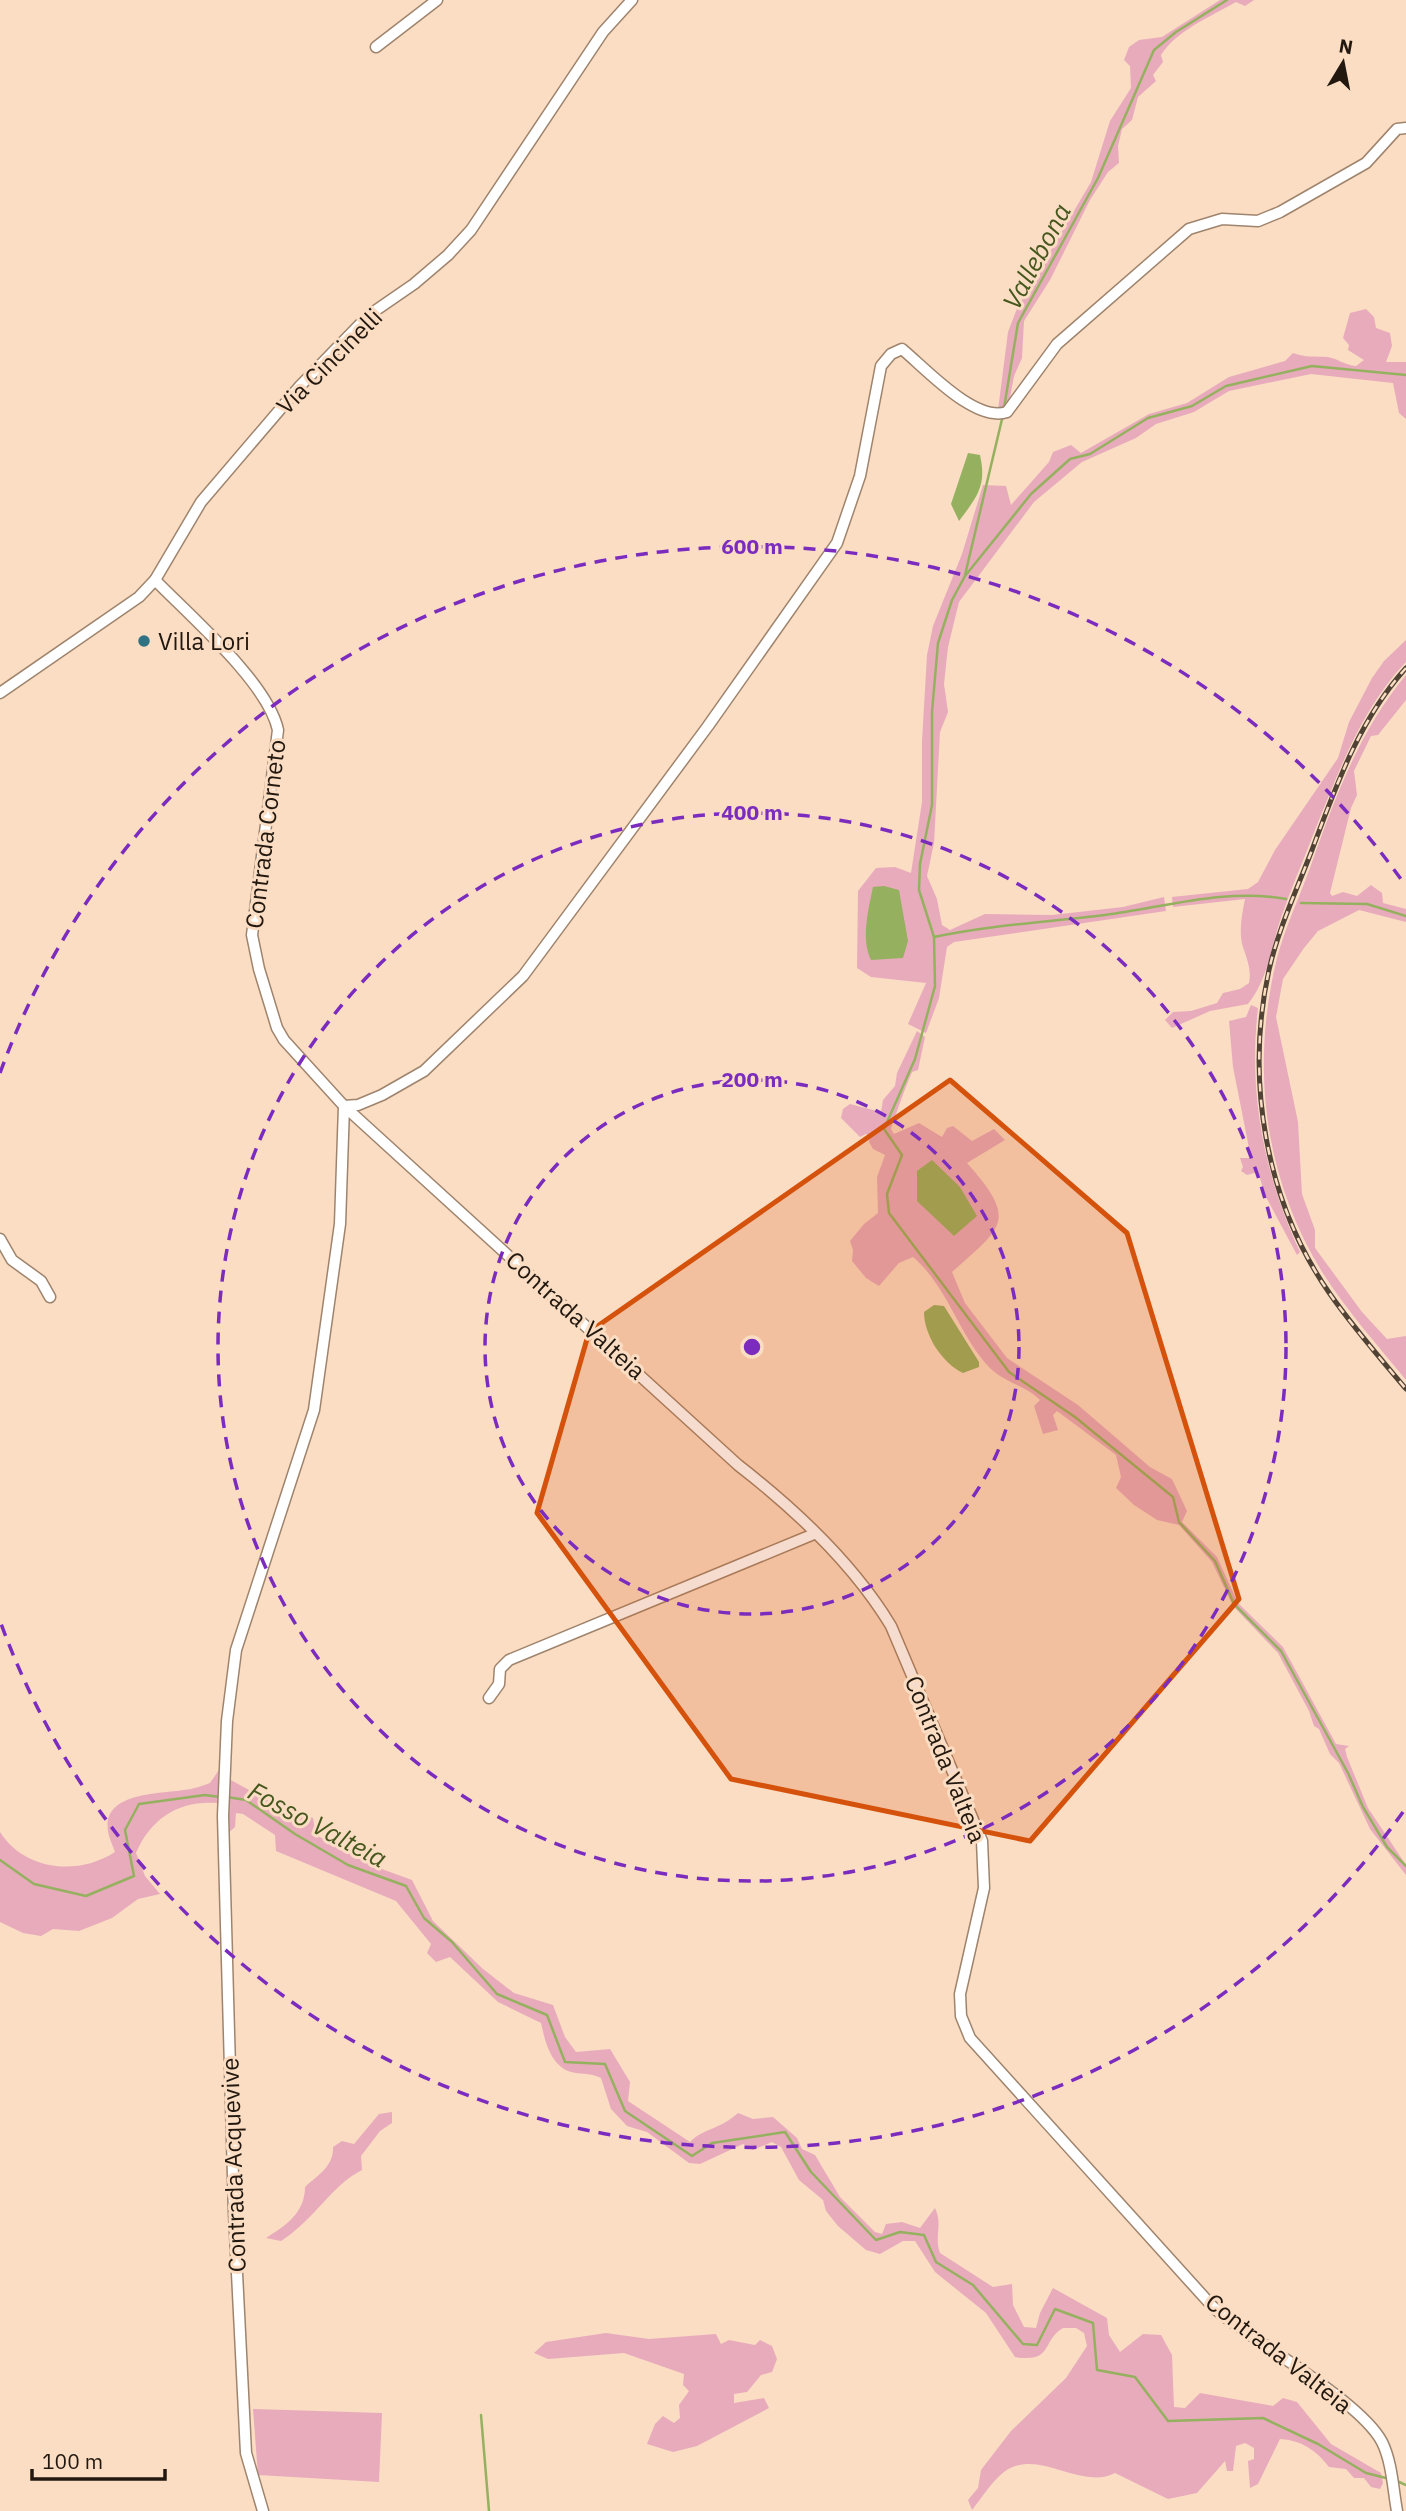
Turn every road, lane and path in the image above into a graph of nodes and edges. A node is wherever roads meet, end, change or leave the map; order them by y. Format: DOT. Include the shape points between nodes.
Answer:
graph roads {
  1 [pos="438,0"];
  2 [pos="632,0"];
  3 [pos="376,47"];
  4 [pos="1406,128"];
  5 [pos="155,580"];
  6 [pos="0,693"];
  7 [pos="344,1106"];
  8 [pos="0,1239"];
  9 [pos="50,1297"];
  10 [pos="814,1534"];
  11 [pos="489,1698"];
  12 [pos="263,2511"];
  13 [pos="1397,2511"];
  1 -- 3 [label="street"];
  2 -- 5 [label="street, Via Cincinelli" via="603,32 471,230 431,270 369,315 300,386 201,502"];
  4 -- 7 [label="street" via="1397,129 1366,163 1280,212 1258,221 1222,219 1189,229 1073,329 1002,413 966,403 902,349 891,354 881,366 860,476 836,543 708,726 523,976 424,1071 382,1095"];
  5 -- 6 [label="street, Via Cincinelli" via="124,608"];
  5 -- 7 [label="street, Contrada Corneto" via="258,687 274,712 277,739 252,935 277,1028"];
  7 -- 10 [label="street, Contrada Valteia"];
  7 -- 12 [label="street, Contrada Acquevive" via="340,1224 314,1410 236,1650 225,1765 244,2425 251,2477"];
  8 -- 9 [label="street" via="12,1260 41,1280"];
  10 -- 11 [label="street" via="509,1660 500,1668 499,1684"];
  10 -- 13 [label="street, Contrada Valteia" via="853,1570 891,1626 982,1841 984,1888 960,1994 961,2016 970,2038 1213,2306 1376,2432 1387,2455"];
}
